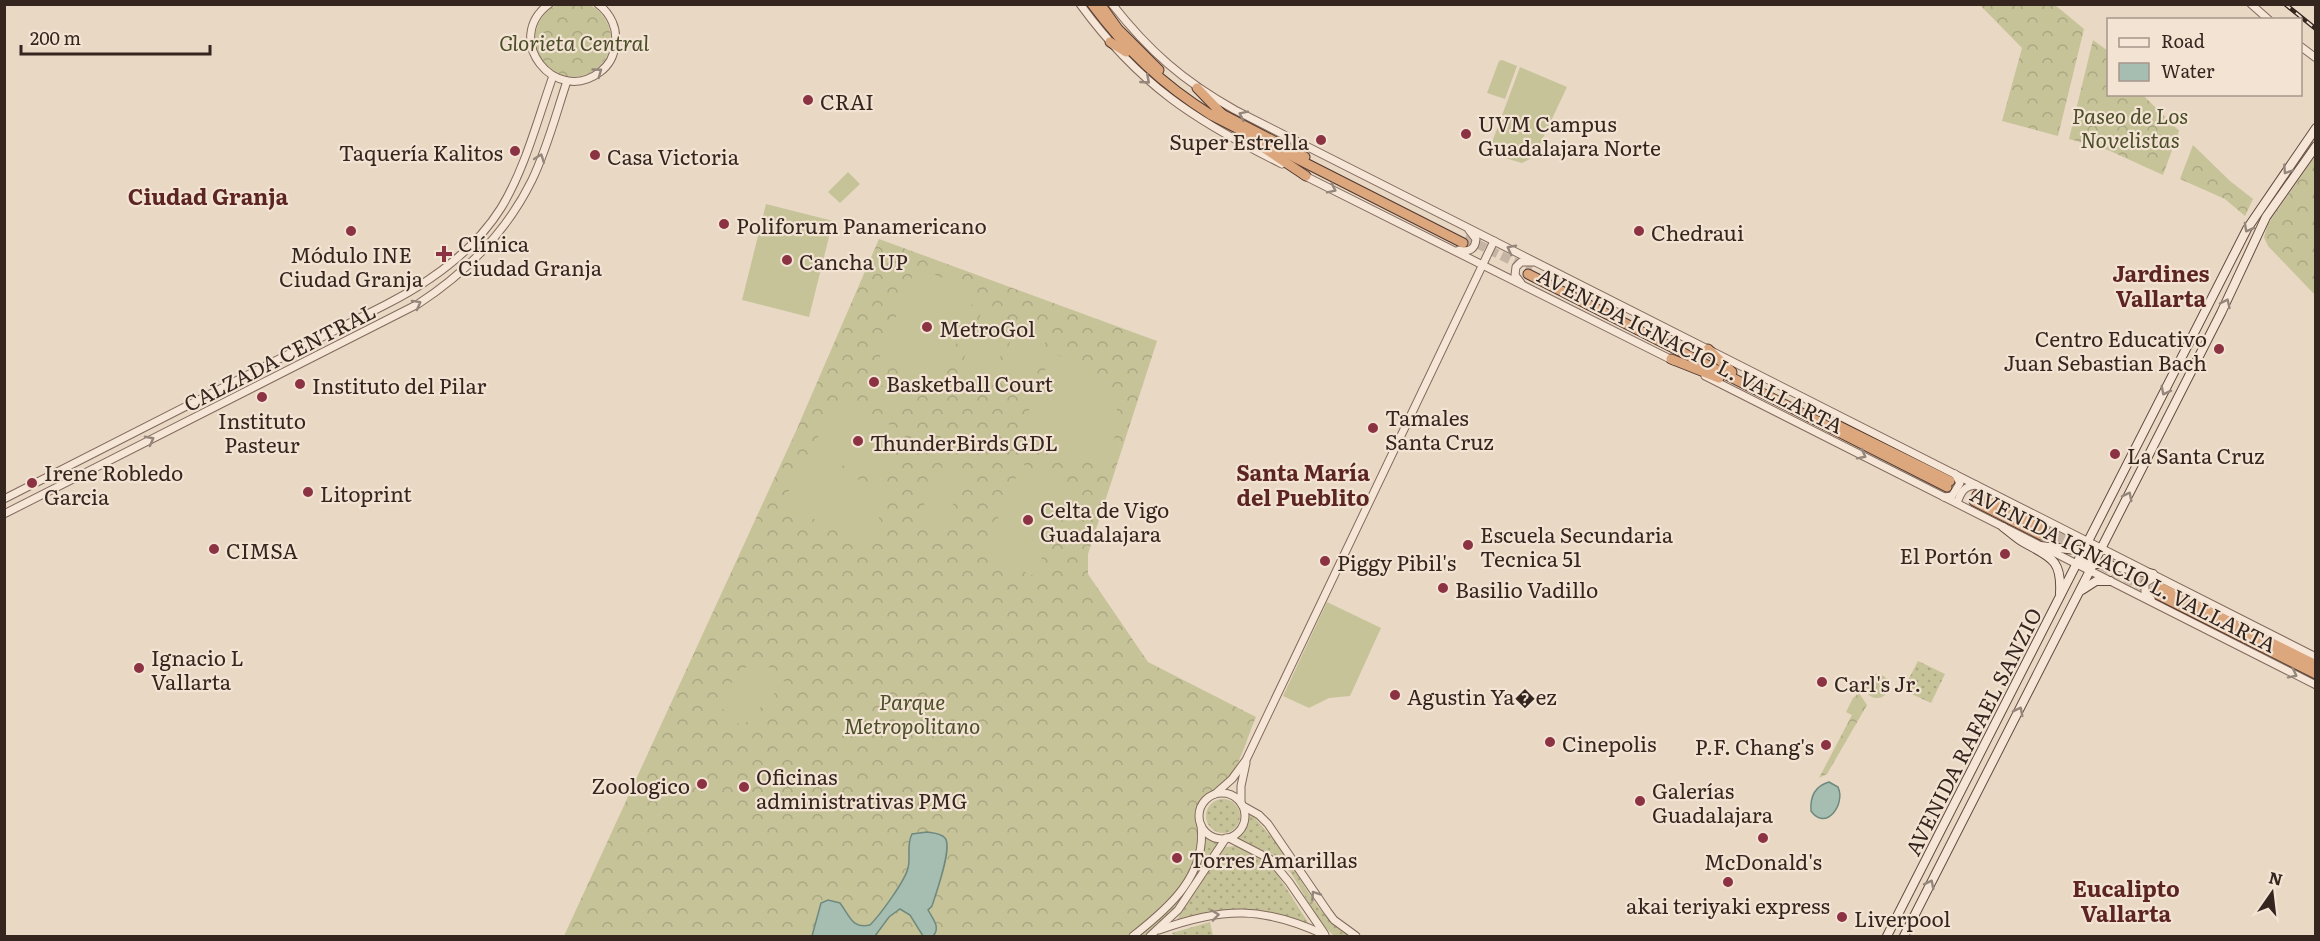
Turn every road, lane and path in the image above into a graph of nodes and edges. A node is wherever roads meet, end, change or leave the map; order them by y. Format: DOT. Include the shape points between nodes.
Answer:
graph roads {
  1 [pos="549,4"];
  2 [pos="598,4"];
  3 [pos="1080,4"];
  4 [pos="1092,4"];
  5 [pos="1100,4"];
  6 [pos="1112,4"];
  7 [pos="2251,4"];
  8 [pos="2267,18"];
  9 [pos="1110,42"];
  10 [pos="2302,47"];
  11 [pos="1137,58"];
  12 [pos="2316,58"];
  13 [pos="553,76"];
  14 [pos="567,81"];
  15 [pos="1197,88"];
  16 [pos="1222,114"];
  17 [pos="537,121"];
  18 [pos="552,126"];
  19 [pos="2316,128"];
  20 [pos="1239,130"];
  21 [pos="2316,146"];
  22 [pos="1306,176"];
  23 [pos="496,214"];
  24 [pos="510,218"];
  25 [pos="1466,227"];
  26 [pos="1494,241"];
  27 [pos="1454,250"];
  28 [pos="1483,265"];
  29 [pos="1532,269"];
  30 [pos="1524,285"];
  31 [pos="1708,349"];
  32 [pos="1671,359"];
  33 [pos="1732,372"];
  34 [pos="1761,393"];
  35 [pos="1949,485"];
  36 [pos="1976,494"];
  37 [pos="4,499"];
  38 [pos="1957,503"];
  39 [pos="4,514"];
  40 [pos="2004,527"];
  41 [pos="2042,532"];
  42 [pos="2088,541"];
  43 [pos="2040,546"];
  44 [pos="2102,548"];
  45 [pos="2084,550"];
  46 [pos="2076,564"];
  47 [pos="2092,567"];
  48 [pos="2154,574"];
  49 [pos="2110,581"];
  50 [pos="2160,586"];
  51 [pos="2077,596"];
  52 [pos="2059,598"];
  53 [pos="2156,605"];
  54 [pos="2254,634"];
  55 [pos="2316,658"];
  56 [pos="2316,665"];
  57 [pos="2316,674"];
  58 [pos="2316,685"];
  59 [pos="1246,760"];
  60 [pos="1215,794"];
  61 [pos="1242,804"];
  62 [pos="1201,823"];
  63 [pos="1227,838"];
  64 [pos="1159,930"];
  65 [pos="1133,936"];
  66 [pos="1150,936"];
  67 [pos="1326,936"];
  68 [pos="1356,936"];
  69 [pos="1887,936"];
  70 [pos="1904,936"];
  1 -- 13 [label="street" via="535,21 531,42 538,62"];
  14 -- 2 [label="street, one-way" via="593,77 612,56 616,42 614,27"];
  3 -- 9 [label="street, AVENIDA IGNACIO L. VALLARTA"];
  4 -- 11 [label="highway"];
  5 -- 16 [label="highway" via="1152,64"];
  6 -- 15 [label="street, AVENIDA IGNACIO L. VALLARTA" via="1153,52"];
  7 -- 8 [label="street"];
  9 -- 11 [label="highway"];
  9 -- 22 [label="street, AVENIDA IGNACIO L. VALLARTA, one-way" via="1127,63 1170,100 1232,139"];
  10 -- 12 [label="street"];
  11 -- 20 [label="highway" via="1185,99"];
  13 -- 14 [label="street"];
  13 -- 17 [label="street, CALZADA CENTRAL"];
  14 -- 18 [label="street, CALZADA CENTRAL"];
  15 -- 16 [label="highway"];
  25 -- 15 [label="street, AVENIDA IGNACIO L. VALLARTA, one-way"];
  16 -- 20 [label="highway" via="1464,241"];
  17 -- 18 [label="street"];
  17 -- 23 [label="street, CALZADA CENTRAL" via="515,182"];
  24 -- 18 [label="street, CALZADA CENTRAL, one-way" via="532,180"];
  19 -- 42 [label="main road, AVENIDA RAFAEL SANZIO, one-way" via="2247,229"];
  20 -- 22 [label="highway"];
  44 -- 21 [label="main road, AVENIDA RAFAEL SANZIO, one-way" via="2266,217"];
  22 -- 27 [label="street, AVENIDA IGNACIO L. VALLARTA, one-way"];
  23 -- 24 [label="street"];
  23 -- 37 [label="street, CALZADA CENTRAL" via="450,265 411,292"];
  39 -- 24 [label="street, CALZADA CENTRAL, one-way" via="418,304 468,267"];
  25 -- 26 [label="street, AVENIDA IGNACIO L. VALLARTA"];
  25 -- 27 [label="street" via="1476,245 1472,250"];
  26 -- 28 [label="street"];
  29 -- 26 [label="street, AVENIDA IGNACIO L. VALLARTA, one-way"];
  27 -- 28 [label="street, AVENIDA IGNACIO L. VALLARTA"];
  28 -- 30 [label="street, AVENIDA IGNACIO L. VALLARTA"];
  28 -- 59 [label="street"];
  29 -- 30 [label="street" via="1521,262 1516,267 1515,275"];
  29 -- 31 [label="street, AVENIDA IGNACIO L. VALLARTA"];
  29 -- 33 [label="highway, AVENIDA IGNACIO L. VALLARTA"];
  29 -- 34 [label="highway, AVENIDA IGNACIO L. VALLARTA"];
  30 -- 32 [label="street, AVENIDA IGNACIO L. VALLARTA"];
  31 -- 33 [label="highway"];
  31 -- 35 [label="street, AVENIDA IGNACIO L. VALLARTA"];
  32 -- 34 [label="highway"];
  32 -- 35 [label="street, AVENIDA IGNACIO L. VALLARTA, one-way"];
  33 -- 35 [label="highway, AVENIDA IGNACIO L. VALLARTA"];
  34 -- 35 [label="highway, AVENIDA IGNACIO L. VALLARTA"];
  35 -- 36 [label="street, AVENIDA IGNACIO L. VALLARTA"];
  35 -- 38 [label="street, AVENIDA IGNACIO L. VALLARTA"];
  36 -- 38 [label="street" via="1968,486"];
  36 -- 41 [label="highway, AVENIDA IGNACIO L. VALLARTA"];
  36 -- 42 [label="street, AVENIDA IGNACIO L. VALLARTA"];
  38 -- 40 [label="street, AVENIDA IGNACIO L. VALLARTA"];
  40 -- 43 [label="street, AVENIDA IGNACIO L. VALLARTA"];
  40 -- 52 [label="main road" via="2054,560 2060,576"];
  42 -- 44 [label="street, AVENIDA IGNACIO L. VALLARTA"];
  42 -- 45 [label="main road, AVENIDA RAFAEL SANZIO"];
  43 -- 45 [label="main road"];
  43 -- 46 [label="street, AVENIDA IGNACIO L. VALLARTA"];
  44 -- 45 [label="main road"];
  44 -- 47 [label="main road, AVENIDA RAFAEL SANZIO"];
  44 -- 48 [label="street, AVENIDA IGNACIO L. VALLARTA"];
  45 -- 46 [label="main road, AVENIDA RAFAEL SANZIO"];
  46 -- 47 [label="main road"];
  46 -- 52 [label="main road, AVENIDA RAFAEL SANZIO"];
  47 -- 48 [label="main road"];
  47 -- 49 [label="street, AVENIDA IGNACIO L. VALLARTA"];
  47 -- 51 [label="main road, AVENIDA RAFAEL SANZIO"];
  48 -- 50 [label="street, AVENIDA IGNACIO L. VALLARTA"];
  49 -- 51 [label="main road" via="2096,581"];
  49 -- 53 [label="street, AVENIDA IGNACIO L. VALLARTA"];
  50 -- 53 [label="street" via="2149,580 2144,588"];
  50 -- 54 [label="highway, AVENIDA IGNACIO L. VALLARTA"];
  50 -- 55 [label="street, AVENIDA IGNACIO L. VALLARTA"];
  50 -- 57 [label="highway, AVENIDA IGNACIO L. VALLARTA"];
  70 -- 51 [label="main road, AVENIDA RAFAEL SANZIO, one-way"];
  52 -- 69 [label="main road, AVENIDA RAFAEL SANZIO"];
  53 -- 58 [label="street, AVENIDA IGNACIO L. VALLARTA, one-way"];
  54 -- 55 [label="highway"];
  54 -- 56 [label="highway, AVENIDA IGNACIO L. VALLARTA"];
  59 -- 60 [label="street"];
  59 -- 61 [label="street"];
  60 -- 61 [label="street" via="1230,794"];
  60 -- 62 [label="street" via="1204,802"];
  61 -- 63 [label="street" via="1243,825"];
  68 -- 61 [label="street, one-way" via="1334,920 1268,824"];
  62 -- 63 [label="street" via="1210,835"];
  62 -- 65 [label="street" via="1203,848 1194,872 1171,903"];
  63 -- 64 [label="street" via="1190,894"];
  63 -- 67 [label="street" via="1263,854 1277,866"];
  64 -- 66 [label="street"];
  64 -- 67 [label="street, one-way" via="1202,916 1242,912 1282,917"];
}
